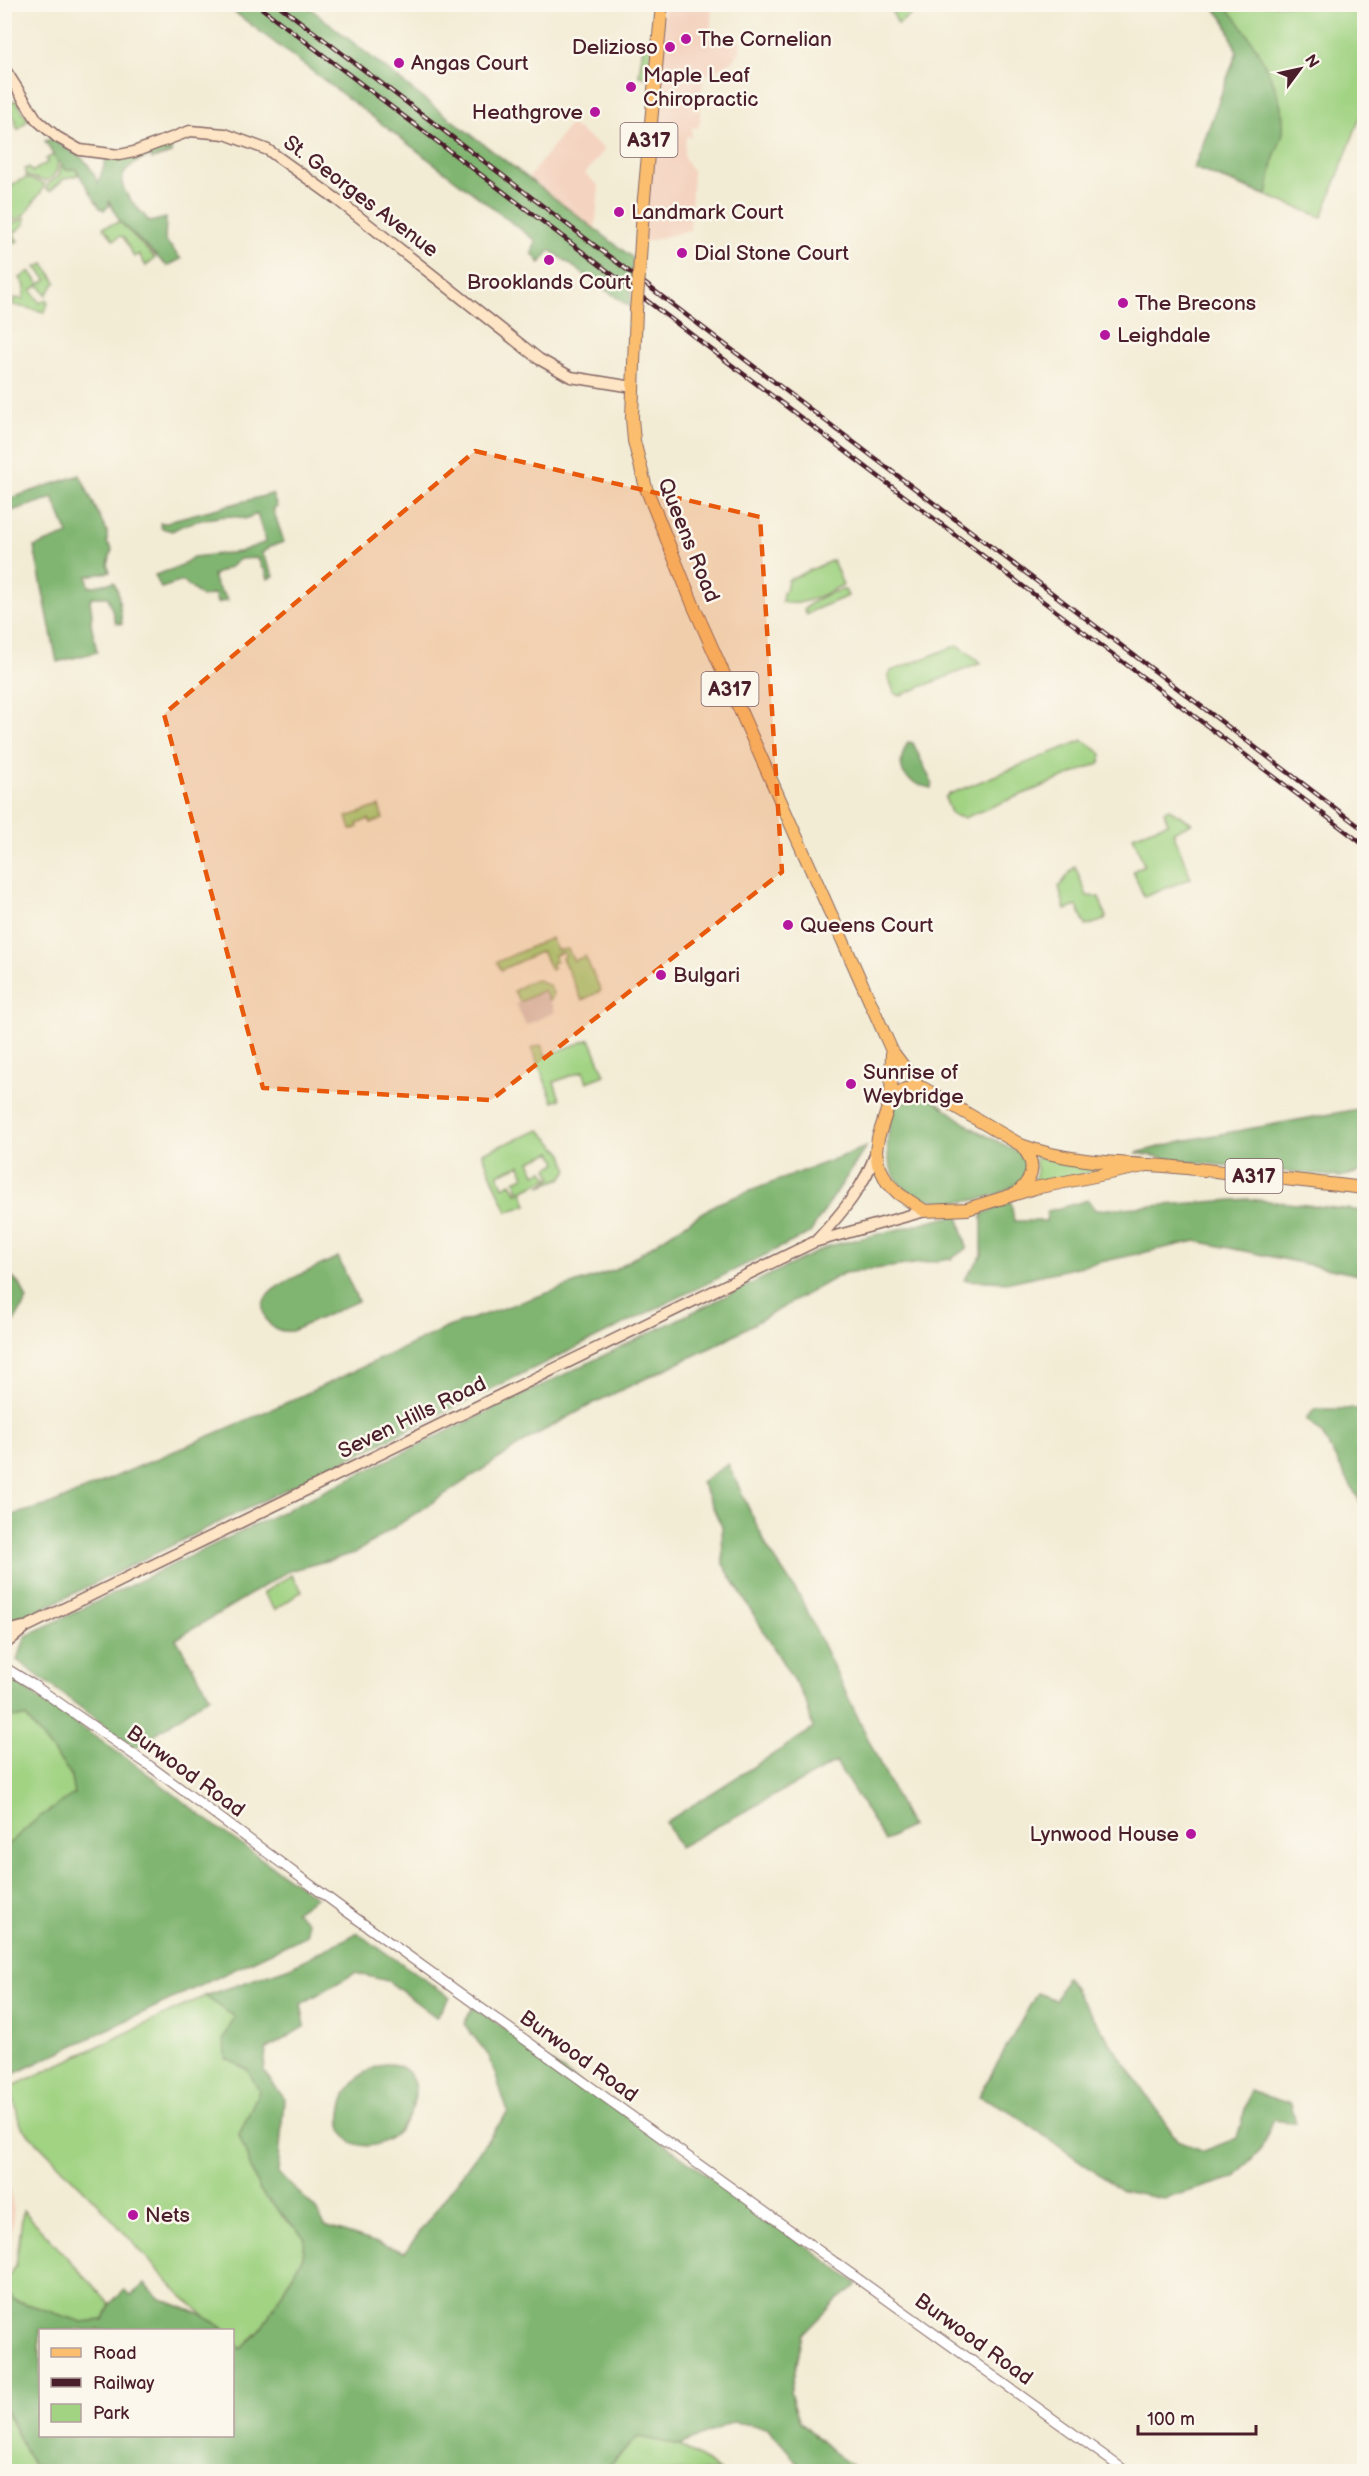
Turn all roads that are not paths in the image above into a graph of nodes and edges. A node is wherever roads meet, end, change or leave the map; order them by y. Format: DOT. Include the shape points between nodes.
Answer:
graph roads {
  1 [pos="662,4"];
  2 [pos="4,68"];
  3 [pos="633,387"];
  4 [pos="892,1051"];
  5 [pos="919,1087"];
  6 [pos="891,1098"];
  7 [pos="1021,1145"];
  8 [pos="876,1150"];
  9 [pos="1096,1161"];
  10 [pos="1144,1166"];
  11 [pos="1095,1176"];
  12 [pos="1365,1188"];
  13 [pos="1017,1193"];
  14 [pos="925,1210"];
  15 [pos="814,1242"];
  16 [pos="26,1627"];
  17 [pos="4,1632"];
  18 [pos="4,1645"];
  19 [pos="4,1659"];
  20 [pos="7,1668"];
  21 [pos="1127,2472"];
  1 -- 3 [label="main road, Queens Road / A317, bridge" via="643,209"];
  2 -- 3 [label="main road, St. Georges Avenue" via="38,120 80,150 119,155 190,131 225,134 268,150 539,359 576,379"];
  3 -- 4 [label="main road, Queens Road / A317" via="634,441 646,488 670,552"];
  4 -- 5 [label="main road, A317"];
  4 -- 6 [label="main road, A317"];
  5 -- 6 [label="main road" via="905,1089"];
  5 -- 7 [label="main road, A317"];
  6 -- 8 [label="main road, A317"];
  7 -- 9 [label="main road, A317" via="1041,1153"];
  7 -- 13 [label="main road" via="1031,1158 1033,1171"];
  8 -- 14 [label="main road" via="887,1182"];
  8 -- 15 [label="main road, Seven Hills Road" via="873,1163 842,1212"];
  9 -- 10 [label="main road, A317"];
  9 -- 11 [label="main road"];
  10 -- 11 [label="main road, A317"];
  10 -- 12 [label="main road, A317"];
  11 -- 13 [label="main road, A317"];
  13 -- 14 [label="main road, A317" via="967,1209"];
  14 -- 15 [label="main road, Seven Hills Road"];
  15 -- 16 [label="main road, Seven Hills Road"];
  16 -- 17 [label="main road"];
  16 -- 18 [label="main road"];
  19 -- 20 [label="street, Burwood Road"];
  20 -- 21 [label="street, Burwood Road" via="150,1766"];
}
